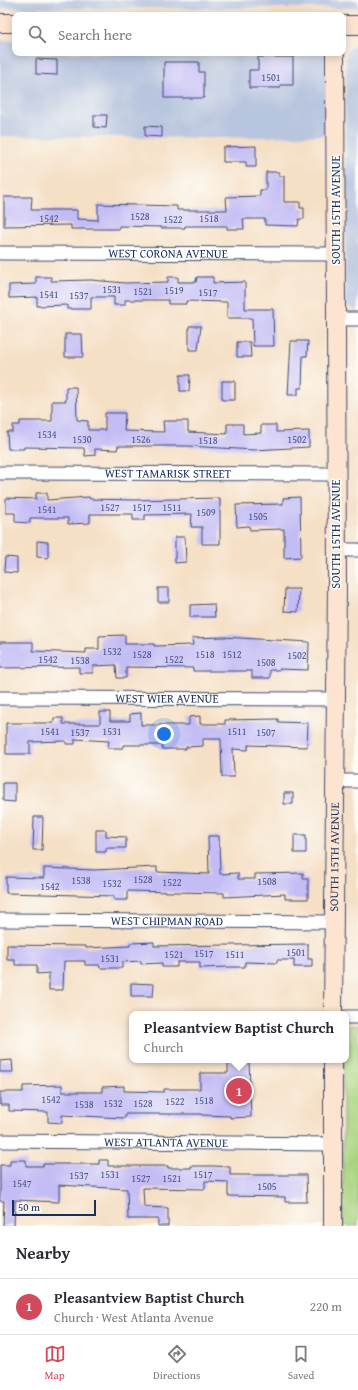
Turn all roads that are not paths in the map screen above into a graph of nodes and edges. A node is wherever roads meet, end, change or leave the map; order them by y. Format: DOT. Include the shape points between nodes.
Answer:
graph roads {
  1 [pos="0,23"];
  2 [pos="12,23"];
  3 [pos="346,24"];
  4 [pos="358,25"];
  5 [pos="335,56"];
  6 [pos="0,253"];
  7 [pos="336,254"];
  8 [pos="337,319"];
  9 [pos="358,319"];
  10 [pos="0,473"];
  11 [pos="336,474"];
  12 [pos="336,550"];
  13 [pos="358,550"];
  14 [pos="0,698"];
  15 [pos="334,699"];
  16 [pos="336,781"];
  17 [pos="358,781"];
  18 [pos="0,920"];
  19 [pos="334,922"];
  20 [pos="333,1011"];
  21 [pos="333,1063"];
  22 [pos="0,1141"];
  23 [pos="333,1144"];
  24 [pos="333,1226"];
  1 -- 2 [label="street"];
  3 -- 4 [label="street"];
  5 -- 7 [label="street, SOUTH 15TH AVENUE"];
  6 -- 7 [label="street, WEST CORONA AVENUE"];
  7 -- 8 [label="street, SOUTH 15TH AVENUE"];
  8 -- 9 [label="street"];
  8 -- 11 [label="street, SOUTH 15TH AVENUE"];
  10 -- 11 [label="street, WEST TAMARISK STREET"];
  11 -- 12 [label="street, SOUTH 15TH AVENUE"];
  12 -- 13 [label="street"];
  12 -- 15 [label="street, SOUTH 15TH AVENUE"];
  14 -- 15 [label="street, WEST WIER AVENUE"];
  15 -- 16 [label="street, SOUTH 15TH AVENUE"];
  16 -- 17 [label="street"];
  16 -- 19 [label="street, SOUTH 15TH AVENUE"];
  18 -- 19 [label="street, WEST CHIPMAN ROAD"];
  19 -- 20 [label="street, SOUTH 15TH AVENUE"];
  21 -- 23 [label="street"];
  22 -- 23 [label="street, WEST ATLANTA AVENUE"];
  23 -- 24 [label="street"];
}
